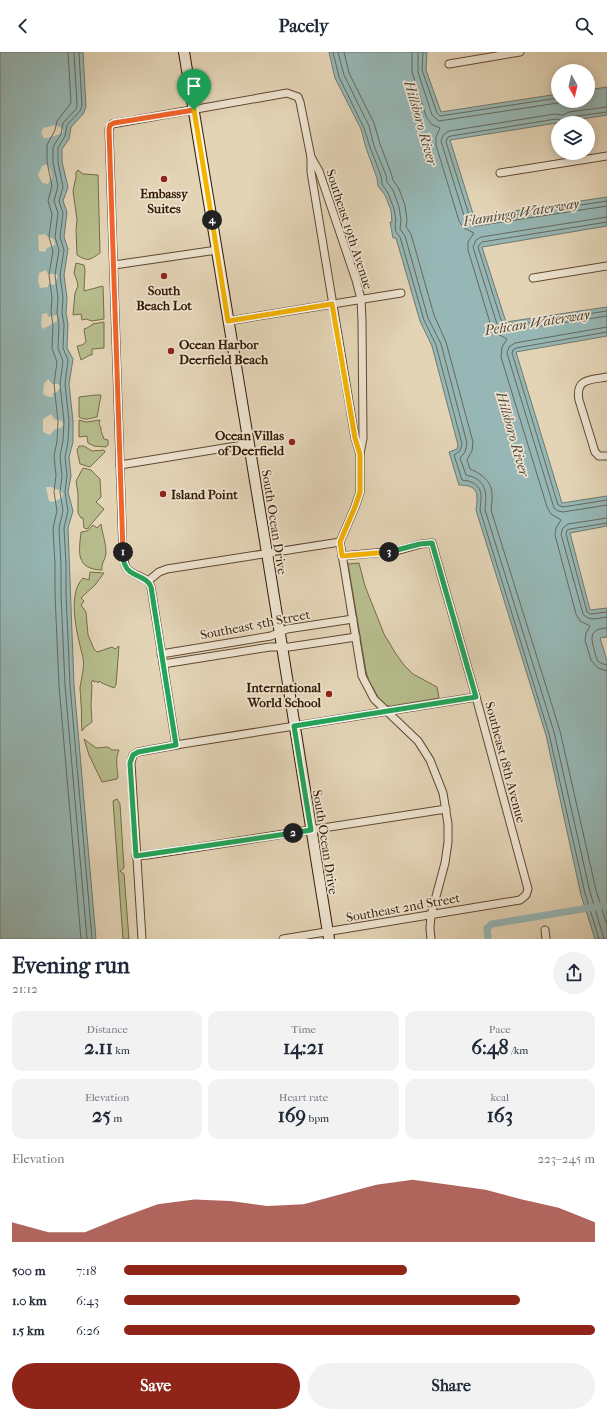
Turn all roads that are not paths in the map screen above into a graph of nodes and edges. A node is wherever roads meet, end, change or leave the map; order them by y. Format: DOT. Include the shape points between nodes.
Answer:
graph roads {
  1 [pos="184,52"];
  2 [pos="520,52"];
  3 [pos="449,64"];
  4 [pos="194,110"];
  5 [pos="607,156"];
  6 [pos="311,157"];
  7 [pos="500,173"];
  8 [pos="217,250"];
  9 [pos="114,265"];
  10 [pos="607,266"];
  11 [pos="533,278"];
  12 [pos="401,293"];
  13 [pos="361,299"];
  14 [pos="332,304"];
  15 [pos="228,321"];
  16 [pos="607,377"];
  17 [pos="249,444"];
  18 [pos="360,454"];
  19 [pos="607,456"];
  20 [pos="120,464"];
  21 [pos="340,542"];
  22 [pos="267,553"];
  23 [pos="342,556"];
  24 [pos="148,581"];
  25 [pos="353,619"];
  26 [pos="280,633"];
  27 [pos="356,637"];
  28 [pos="282,647"];
  29 [pos="161,654"];
  30 [pos="163,664"];
  31 [pos="476,697"];
  32 [pos="386,712"];
  33 [pos="294,726"];
  34 [pos="176,745"];
  35 [pos="446,809"];
  36 [pos="311,830"];
  37 [pos="136,856"];
  38 [pos="526,895"];
  39 [pos="431,915"];
  40 [pos="545,930"];
  41 [pos="328,936"];
  42 [pos="142,939"];
  43 [pos="283,939"];
  44 [pos="431,939"];
  45 [pos="546,939"];
  1 -- 4 [label="main road, South Ocean Drive"];
  2 -- 3 [label="street"];
  4 -- 6 [label="street, Southeast 19th Avenue" via="287,93 298,97"];
  4 -- 8 [label="main road, South Ocean Drive"];
  4 -- 9 [label="street" via="110,125"];
  5 -- 7 [label="street"];
  6 -- 13 [label="street, Southeast 19th Avenue" via="319,171"];
  6 -- 14 [label="street, Southeast 19th Avenue" via="311,172"];
  8 -- 9 [label="street"];
  8 -- 15 [label="main road, South Ocean Drive"];
  9 -- 20 [label="street"];
  10 -- 11 [label="street"];
  12 -- 13 [label="street"];
  13 -- 14 [label="street"];
  13 -- 18 [label="street, Southeast 19th Avenue" via="363,438"];
  14 -- 15 [label="street"];
  14 -- 18 [label="street, Southeast 19th Avenue"];
  15 -- 17 [label="main road, South Ocean Drive"];
  16 -- 19 [label="street" via="585,381 577,391 595,452 599,456"];
  17 -- 20 [label="street"];
  17 -- 22 [label="main road, South Ocean Drive"];
  18 -- 21 [label="street, Southeast 19th Avenue" via="360,492"];
  20 -- 24 [label="street" via="125,565"];
  21 -- 22 [label="street"];
  21 -- 23 [label="street"];
  22 -- 24 [label="street" via="167,569"];
  22 -- 26 [label="main road, South Ocean Drive"];
  23 -- 25 [label="street"];
  23 -- 31 [label="street, Southeast 18th Avenue" via="396,551 432,543"];
  24 -- 29 [label="street"];
  25 -- 26 [label="street, Southeast 5th Street" via="287,629"];
  25 -- 27 [label="street"];
  26 -- 28 [label="main road, South Ocean Drive"];
  26 -- 29 [label="street, Southeast 5th Street"];
  27 -- 28 [label="street, Southeast 5th Street"];
  27 -- 32 [label="street" via="362,676 374,700"];
  28 -- 30 [label="street, Southeast 5th Street"];
  28 -- 33 [label="main road, South Ocean Drive"];
  29 -- 30 [label="street"];
  30 -- 34 [label="street"];
  31 -- 32 [label="street"];
  31 -- 38 [label="street, Southeast 18th Avenue" via="528,889"];
  32 -- 33 [label="street"];
  32 -- 35 [label="street" via="418,741 430,760 443,793"];
  33 -- 34 [label="street"];
  33 -- 36 [label="main road, South Ocean Drive"];
  34 -- 37 [label="street" via="138,752 133,755 130,763"];
  35 -- 36 [label="street"];
  35 -- 39 [label="street" via="448,842"];
  36 -- 37 [label="street"];
  36 -- 41 [label="main road, South Ocean Drive"];
  37 -- 42 [label="street"];
  38 -- 39 [label="street, Southeast 2nd Street" via="520,900"];
  39 -- 41 [label="street, Southeast 2nd Street"];
  39 -- 44 [label="street"];
  40 -- 45 [label="street"];
  41 -- 43 [label="street, Southeast 2nd Street"];
}
